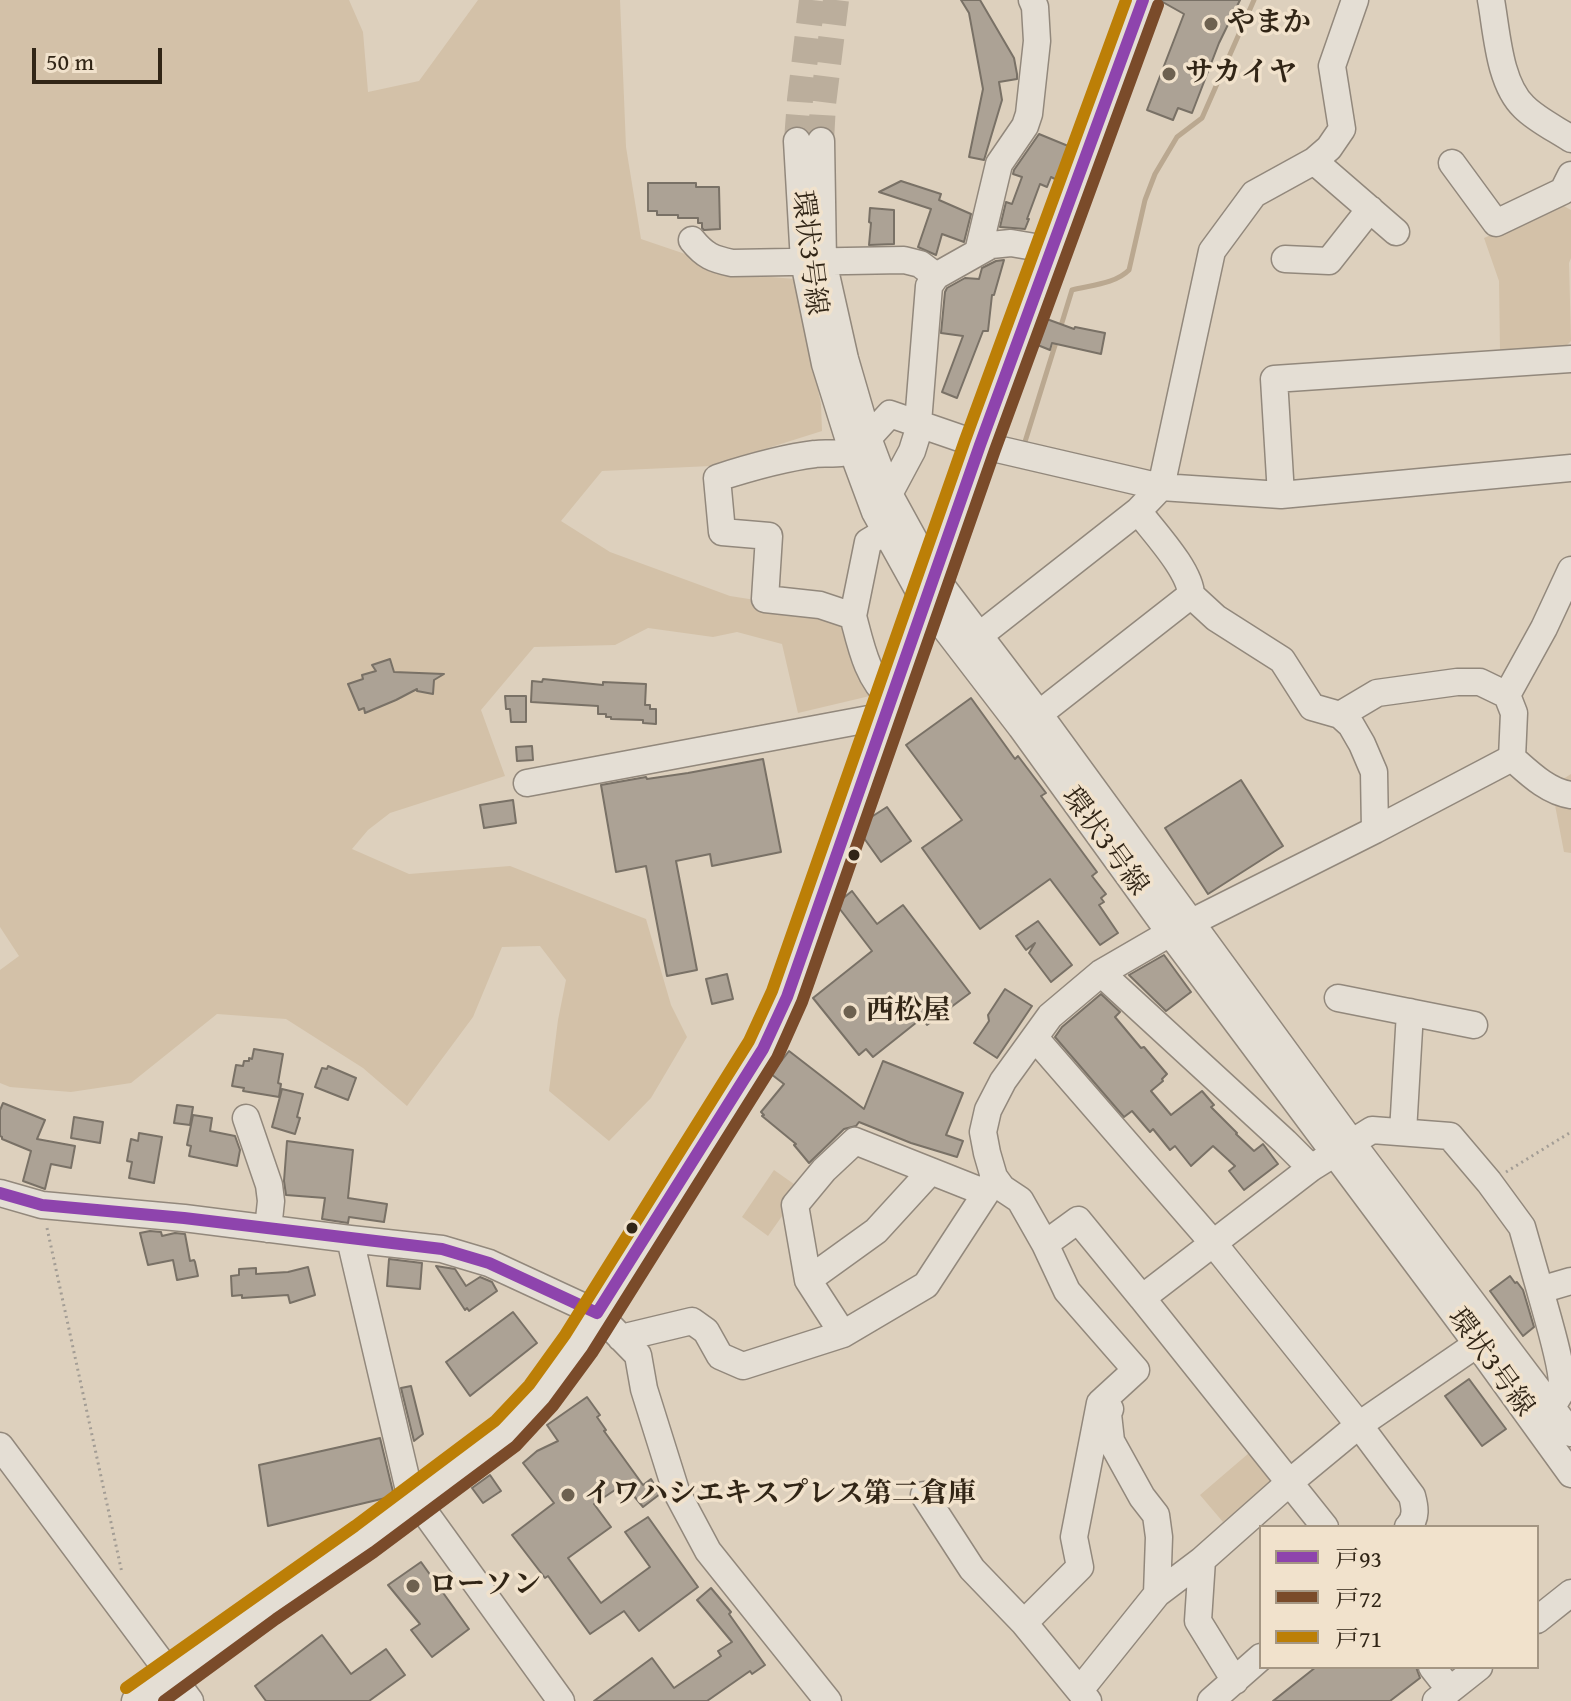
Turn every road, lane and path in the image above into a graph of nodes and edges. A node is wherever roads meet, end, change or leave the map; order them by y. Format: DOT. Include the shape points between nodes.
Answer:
graph roads {
  1 [pos="1032,0"];
  2 [pos="1143,0"];
  3 [pos="1355,0"];
  4 [pos="1491,0"];
  5 [pos="1571,139"];
  6 [pos="809,141"];
  7 [pos="1314,161"];
  8 [pos="1452,163"];
  9 [pos="1571,175"];
  10 [pos="1370,209"];
  11 [pos="1396,232"];
  12 [pos="692,240"];
  13 [pos="1052,250"];
  14 [pos="978,252"];
  15 [pos="1285,259"];
  16 [pos="813,262"];
  17 [pos="936,276"];
  18 [pos="1571,359"];
  19 [pos="918,425"];
  20 [pos="860,444"];
  21 [pos="980,445"];
  22 [pos="1571,468"];
  23 [pos="1161,487"];
  24 [pos="889,494"];
  25 [pos="1281,495"];
  26 [pos="1138,511"];
  27 [pos="885,532"];
  28 [pos="1571,570"];
  29 [pos="934,576"];
  30 [pos="1191,595"];
  31 [pos="925,602"];
  32 [pos="853,616"];
  33 [pos="980,635"];
  34 [pos="1507,695"];
  35 [pos="888,708"];
  36 [pos="1039,714"];
  37 [pos="1340,715"];
  38 [pos="1512,758"];
  39 [pos="527,783"];
  40 [pos="1571,795"];
  41 [pos="1375,830"];
  42 [pos="1180,928"];
  43 [pos="1101,973"];
  44 [pos="1338,998"];
  45 [pos="1410,1012"];
  46 [pos="1474,1025"];
  47 [pos="1035,1038"];
  48 [pos="246,1118"];
  49 [pos="1403,1132"];
  50 [pos="1571,1132"];
  51 [pos="1343,1148"];
  52 [pos="1311,1168"];
  53 [pos="930,1172"];
  54 [pos="1489,1182"];
  55 [pos="990,1185"];
  56 [pos="0,1193"];
  57 [pos="42,1205"];
  58 [pos="268,1229"];
  59 [pos="350,1239"];
  60 [pos="1045,1244"];
  61 [pos="1214,1244"];
  62 [pos="808,1280"];
  63 [pos="1571,1281"];
  64 [pos="1540,1290"];
  65 [pos="1142,1298"];
  66 [pos="597,1313"];
  67 [pos="843,1334"];
  68 [pos="621,1338"];
  69 [pos="1477,1344"];
  70 [pos="1117,1386"];
  71 [pos="1542,1414"];
  72 [pos="1359,1425"];
  73 [pos="1571,1433"];
  74 [pos="0,1446"];
  75 [pos="1571,1474"];
  76 [pos="1290,1482"];
  77 [pos="924,1495"];
  78 [pos="414,1501"];
  79 [pos="1323,1525"];
  80 [pos="1411,1525"];
  81 [pos="1202,1560"];
  82 [pos="123,1579"];
  83 [pos="1571,1593"];
  84 [pos="1157,1594"];
  85 [pos="1539,1618"];
  86 [pos="1024,1623"];
  87 [pos="1259,1659"];
  88 [pos="1433,1669"];
  89 [pos="1477,1669"];
  90 [pos="172,1676"];
  91 [pos="1235,1681"];
  92 [pos="1082,1696"];
  93 [pos="1443,1696"];
  94 [pos="135,1701"];
  95 [pos="190,1701"];
  96 [pos="561,1701"];
  97 [pos="828,1701"];
  98 [pos="1211,1701"];
  1 -- 14 [label="street" via="1037,41 1029,114 999,164"];
  2 -- 13 [label="street"];
  3 -- 7 [label="street" via="1332,66 1342,129"];
  4 -- 5 [label="street" via="1505,77 1514,94 1524,107"];
  6 -- 16 [label="street, 環状3号線"];
  7 -- 10 [label="street"];
  7 -- 23 [label="street" via="1254,194 1212,251"];
  8 -- 9 [label="street" via="1496,223 1563,191"];
  10 -- 11 [label="street"];
  10 -- 15 [label="street" via="1329,261"];
  12 -- 16 [label="street" via="702,252 732,263"];
  13 -- 14 [label="street" via="1011,243"];
  13 -- 21 [label="street"];
  14 -- 17 [label="street"];
  16 -- 17 [label="street" via="904,260"];
  16 -- 20 [label="street, 環状3号線" via="845,359"];
  17 -- 19 [label="street" via="929,286"];
  18 -- 25 [label="street" via="1274,379"];
  19 -- 20 [label="street" via="890,414"];
  19 -- 21 [label="street"];
  19 -- 24 [label="street" via="912,451"];
  20 -- 24 [label="street, 環状3号線"];
  20 -- 27 [label="street, 環状3号線" via="875,512"];
  20 -- 32 [label="street" via="843,454 817,453 717,478 722,532 769,536 765,599 820,605"];
  21 -- 23 [label="street"];
  21 -- 29 [label="street"];
  22 -- 25 [label="street"];
  23 -- 25 [label="street"];
  23 -- 26 [label="street"];
  24 -- 29 [label="street, 環状3号線"];
  26 -- 30 [label="street" via="1184,570"];
  26 -- 33 [label="street"];
  27 -- 31 [label="street, 環状3号線"];
  27 -- 32 [label="street" via="868,542"];
  28 -- 34 [label="street"];
  29 -- 31 [label="street"];
  29 -- 33 [label="street, 環状3号線"];
  30 -- 36 [label="street"];
  30 -- 37 [label="street" via="1216,618 1282,660 1312,707"];
  31 -- 35 [label="street"];
  31 -- 42 [label="street, 環状3号線"];
  32 -- 35 [label="street"];
  33 -- 36 [label="street, 環状3号線"];
  34 -- 37 [label="street" via="1480,682 1457,682 1377,693"];
  34 -- 38 [label="street" via="1514,713"];
  35 -- 39 [label="street"];
  35 -- 66 [label="street" via="787,997 763,1049"];
  36 -- 42 [label="street, 環状3号線"];
  37 -- 41 [label="street" via="1351,725 1374,772"];
  38 -- 40 [label="street" via="1544,784"];
  38 -- 41 [label="street"];
  41 -- 42 [label="street"];
  42 -- 43 [label="street"];
  42 -- 51 [label="street, 環状3号線"];
  43 -- 47 [label="street" via="1050,1016"];
  43 -- 52 [label="street"];
  44 -- 45 [label="street"];
  45 -- 46 [label="street"];
  45 -- 49 [label="street"];
  47 -- 55 [label="street" via="988,1110 983,1132"];
  47 -- 61 [label="street"];
  48 -- 58 [label="street" via="269,1185"];
  49 -- 51 [label="street" via="1372,1130"];
  49 -- 54 [label="street" via="1450,1136"];
  50 -- 54 [label="path"];
  51 -- 52 [label="street"];
  51 -- 69 [label="street, 環状3号線"];
  51 -- 71 [label="street, 環状3号線"];
  52 -- 61 [label="street"];
  53 -- 55 [label="street"];
  53 -- 62 [label="street" via="876,1231"];
  53 -- 62 [label="street" via="855,1141 795,1205"];
  54 -- 64 [label="street" via="1522,1227"];
  55 -- 60 [label="street" via="1020,1200"];
  55 -- 67 [label="street" via="926,1285"];
  56 -- 57 [label="street"];
  57 -- 58 [label="street"];
  57 -- 82 [label="path"];
  58 -- 59 [label="street"];
  59 -- 66 [label="street" via="442,1249 489,1263"];
  59 -- 78 [label="street"];
  60 -- 65 [label="street" via="1078,1220"];
  60 -- 70 [label="street" via="1067,1291 1136,1370"];
  61 -- 65 [label="street"];
  61 -- 72 [label="street"];
  62 -- 67 [label="street"];
  63 -- 64 [label="street"];
  64 -- 71 [label="street" via="1562,1389"];
  65 -- 76 [label="street"];
  66 -- 68 [label="street"];
  66 -- 78 [label="street" via="541,1395 506,1433"];
  67 -- 68 [label="street" via="743,1366 720,1356 706,1331 692,1321"];
  68 -- 97 [label="street" via="638,1355 676,1491 708,1551"];
  69 -- 71 [label="street, 環状3号線"];
  69 -- 72 [label="street"];
  70 -- 84 [label="street" via="1108,1414 1111,1441 1156,1515"];
  70 -- 86 [label="street" via="1100,1403 1074,1537 1080,1567"];
  71 -- 73 [label="street, 環状3号線"];
  71 -- 75 [label="street, 環状3号線"];
  72 -- 76 [label="street"];
  72 -- 80 [label="street" via="1412,1496 1416,1509"];
  74 -- 90 [label="street"];
  76 -- 79 [label="street"];
  76 -- 81 [label="street"];
  77 -- 86 [label="street" via="972,1569"];
  78 -- 90 [label="street"];
  78 -- 96 [label="street"];
  81 -- 84 [label="street"];
  81 -- 91 [label="street" via="1198,1621"];
  83 -- 85 [label="street"];
  84 -- 92 [label="street"];
  86 -- 92 [label="street"];
  87 -- 91 [label="street"];
  88 -- 93 [label="street"];
  89 -- 93 [label="street"];
  90 -- 94 [label="street"];
  90 -- 95 [label="street"];
  91 -- 98 [label="street"];
}
